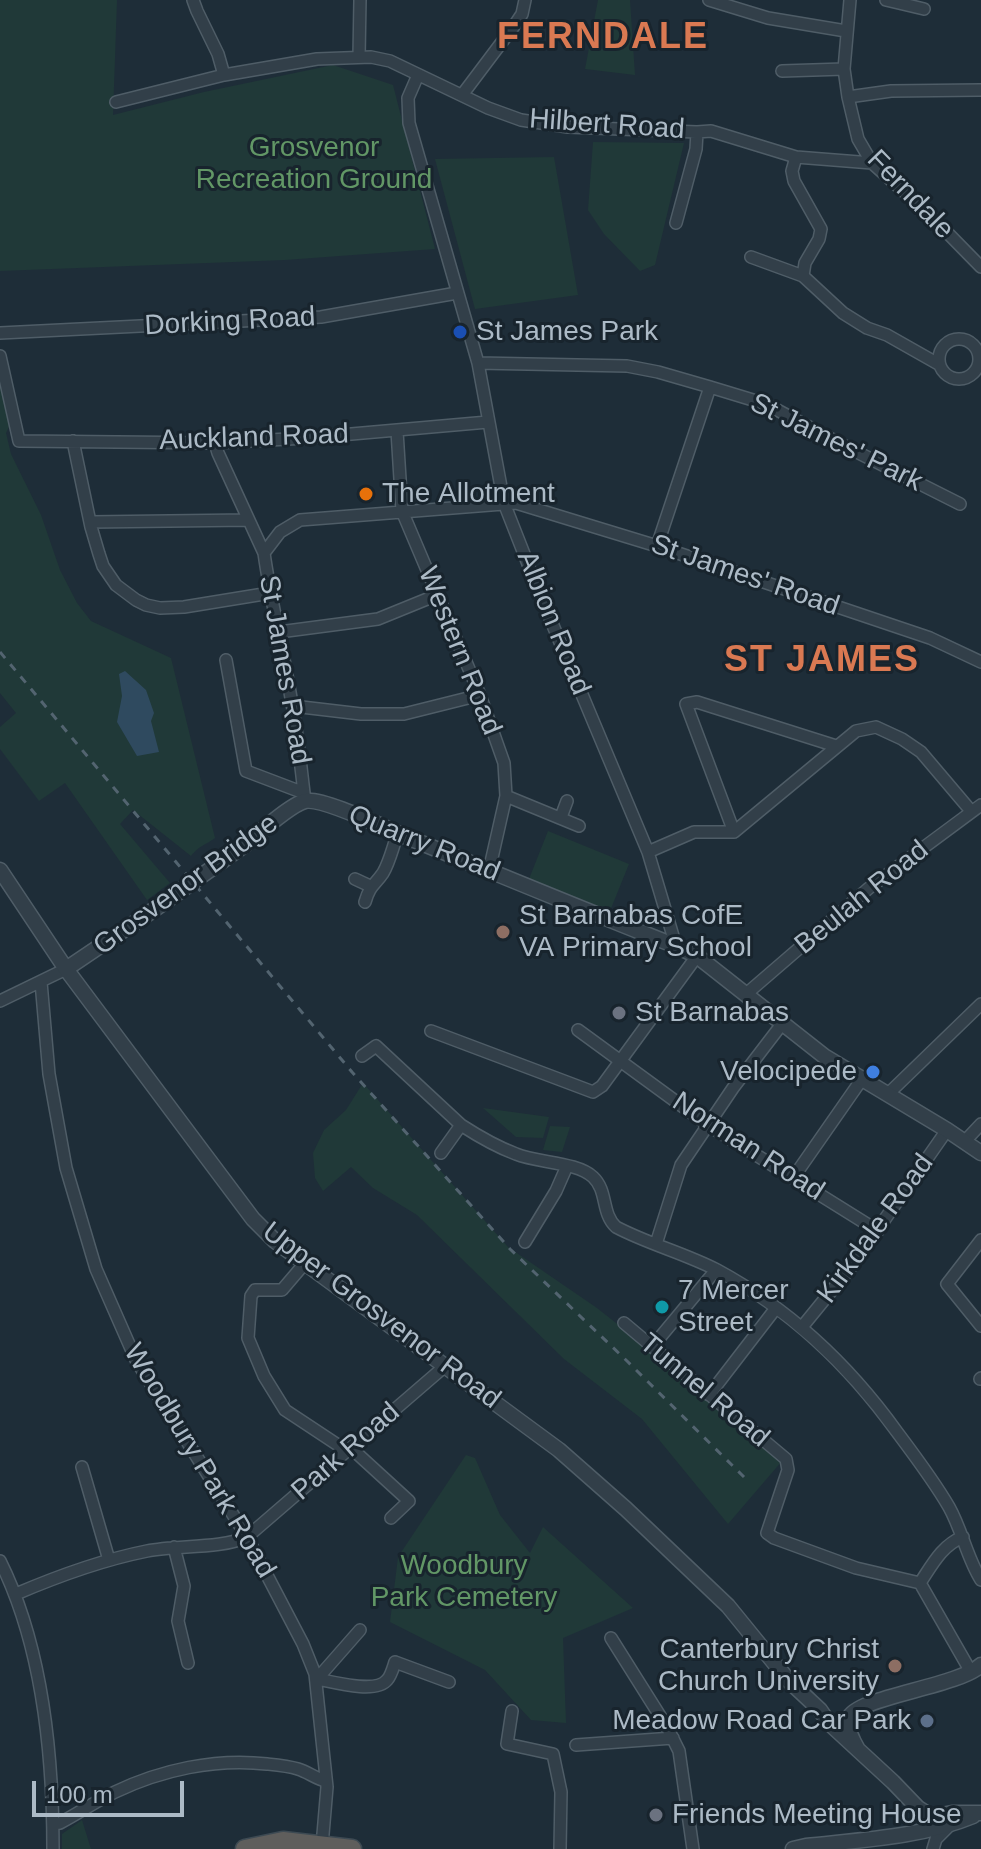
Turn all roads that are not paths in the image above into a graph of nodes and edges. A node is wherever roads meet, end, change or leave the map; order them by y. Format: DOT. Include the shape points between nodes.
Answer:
graph roads {
  1 [pos="193,0"];
  2 [pos="360,0"];
  3 [pos="525,0"];
  4 [pos="709,0"];
  5 [pos="850,0"];
  6 [pos="886,0"];
  7 [pos="924,9"];
  8 [pos="846,31"];
  9 [pos="359,57"];
  10 [pos="844,69"];
  11 [pos="782,71"];
  12 [pos="224,75"];
  13 [pos="418,75"];
  14 [pos="980,90"];
  15 [pos="462,95"];
  16 [pos="848,97"];
  17 [pos="116,102"];
  18 [pos="697,132"];
  19 [pos="796,157"];
  20 [pos="872,163"];
  21 [pos="676,223"];
  22 [pos="751,257"];
  23 [pos="981,267"];
  24 [pos="803,276"];
  25 [pos="457,293"];
  26 [pos="0,333"];
  27 [pos="0,356"];
  28 [pos="478,363"];
  29 [pos="940,365"];
  30 [pos="710,387"];
  31 [pos="488,422"];
  32 [pos="397,431"];
  33 [pos="73,441"];
  34 [pos="215,443"];
  35 [pos="504,503"];
  36 [pos="960,504"];
  37 [pos="402,511"];
  38 [pos="248,520"];
  39 [pos="91,522"];
  40 [pos="657,546"];
  41 [pos="264,553"];
  42 [pos="270,593"];
  43 [pos="437,595"];
  44 [pos="279,632"];
  45 [pos="226,660"];
  46 [pos="981,662"];
  47 [pos="480,695"];
  48 [pos="293,706"];
  49 [pos="836,746"];
  50 [pos="506,796"];
  51 [pos="305,797"];
  52 [pos="567,801"];
  53 [pos="976,808"];
  54 [pos="561,817"];
  55 [pos="579,826"];
  56 [pos="734,832"];
  57 [pos="398,833"];
  58 [pos="648,852"];
  59 [pos="0,870"];
  60 [pos="489,871"];
  61 [pos="355,879"];
  62 [pos="370,886"];
  63 [pos="365,902"];
  64 [pos="676,946"];
  65 [pos="697,956"];
  66 [pos="66,969"];
  67 [pos="41,982"];
  68 [pos="745,995"];
  69 [pos="0,1001"];
  70 [pos="981,1004"];
  71 [pos="782,1024"];
  72 [pos="578,1030"];
  73 [pos="431,1031"];
  74 [pos="362,1056"];
  75 [pos="620,1061"];
  76 [pos="862,1079"];
  77 [pos="888,1094"];
  78 [pos="981,1124"];
  79 [pos="461,1125"];
  80 [pos="708,1125"];
  81 [pos="947,1130"];
  82 [pos="965,1141"];
  83 [pos="441,1153"];
  84 [pos="981,1153"];
  85 [pos="567,1166"];
  86 [pos="793,1178"];
  87 [pos="878,1231"];
  88 [pos="981,1240"];
  89 [pos="525,1242"];
  90 [pos="656,1244"];
  91 [pos="305,1263"];
  92 [pos="716,1270"];
  93 [pos="776,1308"];
  94 [pos="624,1323"];
  95 [pos="981,1326"];
  96 [pos="802,1327"];
  97 [pos="652,1347"];
  98 [pos="444,1367"];
  99 [pos="709,1395"];
  100 [pos="349,1449"];
  101 [pos="82,1467"];
  102 [pos="391,1518"];
  103 [pos="247,1537"];
  104 [pos="963,1537"];
  105 [pos="174,1547"];
  106 [pos="109,1560"];
  107 [pos="0,1561"];
  108 [pos="981,1580"];
  109 [pos="920,1583"];
  110 [pos="9,1589"];
  111 [pos="360,1630"];
  112 [pos="611,1638"];
  113 [pos="188,1663"];
  114 [pos="973,1674"];
  115 [pos="317,1679"];
  116 [pos="449,1682"];
  117 [pos="820,1710"];
  118 [pos="854,1710"];
  119 [pos="512,1711"];
  120 [pos="673,1738"];
  121 [pos="576,1745"];
  122 [pos="859,1751"];
  123 [pos="326,1781"];
  124 [pos="910,1800"];
  125 [pos="981,1813"];
  126 [pos="53,1824"];
  127 [pos="949,1826"];
  128 [pos="921,1830"];
  129 [pos="899,1835"];
  130 [pos="845,1845"];
  131 [pos="322,1846"];
  132 [pos="53,1849"];
  133 [pos="245,1849"];
  134 [pos="352,1849"];
  135 [pos="560,1849"];
  136 [pos="693,1849"];
  137 [pos="793,1849"];
  138 [pos="932,1849"];
  1 -- 12 [label="street"];
  2 -- 9 [label="street"];
  3 -- 15 [label="street" via="522,14"];
  4 -- 8 [label="street" via="768,18"];
  5 -- 8 [label="street, Ferndale"];
  6 -- 7 [label="street"];
  8 -- 10 [label="street, Ferndale"];
  9 -- 12 [label="street, Hilbert Road"];
  9 -- 13 [label="street, Hilbert Road" via="390,61"];
  10 -- 11 [label="street"];
  10 -- 16 [label="street, Ferndale"];
  12 -- 17 [label="street, Hilbert Road"];
  13 -- 15 [label="street, Hilbert Road"];
  13 -- 25 [label="street, Albion Road" via="408,98 409,123"];
  14 -- 16 [label="street"];
  15 -- 18 [label="street, Hilbert Road" via="521,120"];
  16 -- 20 [label="street, Ferndale" via="858,139"];
  18 -- 19 [label="street, Hilbert Road" via="723,134"];
  18 -- 21 [label="street"];
  19 -- 20 [label="street, Hilbert Road"];
  19 -- 24 [label="street" via="794,181 821,229"];
  20 -- 23 [label="street, Ferndale"];
  22 -- 24 [label="street"];
  24 -- 29 [label="street" via="843,313"];
  25 -- 26 [label="street, Dorking Road" via="321,317"];
  25 -- 28 [label="street, Albion Road"];
  27 -- 33 [label="street, Auckland Road" via="19,441"];
  28 -- 30 [label="street, St James' Park" via="627,366"];
  28 -- 31 [label="street, Albion Road"];
  30 -- 36 [label="street, St James' Park" via="766,404"];
  30 -- 40 [label="street"];
  31 -- 32 [label="street, Auckland Road"];
  31 -- 35 [label="street, Albion Road"];
  32 -- 34 [label="street, Auckland Road"];
  32 -- 37 [label="street, Western Road"];
  33 -- 34 [label="street, Auckland Road"];
  33 -- 39 [label="street"];
  34 -- 38 [label="street"];
  35 -- 37 [label="street, St James Road"];
  35 -- 40 [label="street, St James' Road"];
  35 -- 58 [label="street, Albion Road"];
  37 -- 41 [label="street, St James Road" via="300,520 280,532"];
  37 -- 43 [label="street, Western Road"];
  38 -- 39 [label="street"];
  38 -- 41 [label="street"];
  39 -- 42 [label="street" via="109,576 146,605 172,608"];
  40 -- 46 [label="street, St James' Road" via="932,639"];
  41 -- 42 [label="street, St James Road"];
  42 -- 44 [label="street, St James Road"];
  43 -- 44 [label="street" via="378,619"];
  43 -- 47 [label="street, Western Road"];
  44 -- 48 [label="street, St James Road"];
  45 -- 51 [label="street" via="246,771"];
  47 -- 48 [label="street" via="404,714"];
  47 -- 50 [label="street, Western Road" via="504,763"];
  48 -- 51 [label="street, St James Road"];
  49 -- 53 [label="street" via="856,731 876,727 921,752"];
  49 -- 56 [label="street"];
  49 -- 56 [label="street" via="697,702 686,704"];
  50 -- 54 [label="street"];
  50 -- 60 [label="street, Western Road"];
  51 -- 57 [label="street, Quarry Road"];
  51 -- 66 [label="street, Grosvenor Bridge, bridge"];
  52 -- 54 [label="street"];
  53 -- 68 [label="street, Beulah Road" via="869,888"];
  54 -- 55 [label="street"];
  56 -- 58 [label="street" via="694,832"];
  57 -- 60 [label="street, Quarry Road"];
  57 -- 62 [label="street" via="383,873"];
  58 -- 64 [label="street, Albion Road"];
  59 -- 66 [label="street, Upper Grosvenor Road"];
  60 -- 64 [label="street, Quarry Road"];
  61 -- 62 [label="street"];
  62 -- 63 [label="street"];
  64 -- 65 [label="street, Quarry Road"];
  65 -- 68 [label="street, Quarry Road"];
  65 -- 75 [label="street"];
  66 -- 67 [label="street"];
  66 -- 91 [label="street, Upper Grosvenor Road" via="253,1219"];
  67 -- 69 [label="street"];
  67 -- 103 [label="street, Woodbury Park Road" via="49,1074 66,1168 95,1267 136,1360"];
  68 -- 71 [label="street, Quarry Road"];
  70 -- 77 [label="street"];
  71 -- 76 [label="street, Quarry Road"];
  71 -- 80 [label="street"];
  72 -- 75 [label="street, Norman Road"];
  73 -- 75 [label="street" via="593,1092"];
  74 -- 79 [label="street" via="376,1046"];
  75 -- 80 [label="street, Norman Road"];
  76 -- 77 [label="street, Quarry Road"];
  76 -- 86 [label="street"];
  77 -- 81 [label="street, Quarry Road"];
  78 -- 82 [label="street"];
  79 -- 83 [label="street"];
  79 -- 85 [label="street" via="517,1155"];
  80 -- 86 [label="street, Norman Road"];
  80 -- 90 [label="street" via="681,1165"];
  81 -- 82 [label="street, Quarry Road"];
  81 -- 87 [label="street, Kirkdale Road"];
  82 -- 84 [label="street, Quarry Road"];
  85 -- 89 [label="street"];
  85 -- 90 [label="street" via="594,1177 609,1221"];
  86 -- 87 [label="street, Norman Road"];
  87 -- 96 [label="street, Kirkdale Road"];
  88 -- 95 [label="street" via="947,1284"];
  90 -- 92 [label="street"];
  91 -- 98 [label="street, Upper Grosvenor Road"];
  91 -- 100 [label="street" via="282,1290 255,1290 248,1338 285,1410"];
  92 -- 93 [label="street"];
  92 -- 97 [label="street"];
  93 -- 96 [label="street"];
  93 -- 99 [label="street"];
  94 -- 97 [label="street, Tunnel Road"];
  96 -- 104 [label="street" via="875,1400 949,1507"];
  97 -- 99 [label="street, Tunnel Road"];
  98 -- 100 [label="street, Park Road"];
  98 -- 117 [label="street, Upper Grosvenor Road" via="559,1450 626,1509 728,1606 789,1681"];
  99 -- 109 [label="street, Tunnel Road" via="786,1459 788,1470 767,1533 856,1568"];
  100 -- 102 [label="street" via="409,1501"];
  100 -- 103 [label="street, Park Road"];
  101 -- 106 [label="street"];
  103 -- 105 [label="street"];
  103 -- 115 [label="street, Woodbury Park Road"];
  104 -- 108 [label="street"];
  104 -- 109 [label="street" via="937,1556"];
  105 -- 106 [label="street"];
  105 -- 113 [label="street" via="184,1586 178,1621"];
  106 -- 110 [label="street"];
  107 -- 110 [label="street"];
  109 -- 114 [label="street"];
  110 -- 126 [label="street" via="35,1666 49,1752"];
  111 -- 115 [label="street"];
  112 -- 120 [label="street"];
  114 -- 118 [label="street"];
  115 -- 116 [label="street" via="377,1686 388,1680 395,1662"];
  115 -- 123 [label="street, Woodbury Park Road"];
  117 -- 118 [label="street" via="829,1715"];
  117 -- 122 [label="street, Upper Grosvenor Road"];
  118 -- 122 [label="street" via="849,1728"];
  119 -- 135 [label="street" via="507,1744 553,1754 561,1792"];
  120 -- 121 [label="street"];
  120 -- 136 [label="street"];
  122 -- 124 [label="street, Upper Grosvenor Road"];
  123 -- 126 [label="street" via="266,1763 195,1766 136,1783"];
  123 -- 131 [label="street, Woodbury Park Road"];
  124 -- 125 [label="street" via="932,1817"];
  124 -- 128 [label="street, Upper Grosvenor Road"];
  124 -- 129 [label="street" via="909,1824"];
  125 -- 127 [label="street"];
  126 -- 132 [label="street"];
  127 -- 128 [label="street"];
  127 -- 138 [label="street"];
  128 -- 129 [label="street"];
  128 -- 138 [label="street"];
  129 -- 130 [label="street"];
  130 -- 137 [label="street"];
  131 -- 133 [label="highway" via="283,1841"];
  131 -- 134 [label="highway"];
}
